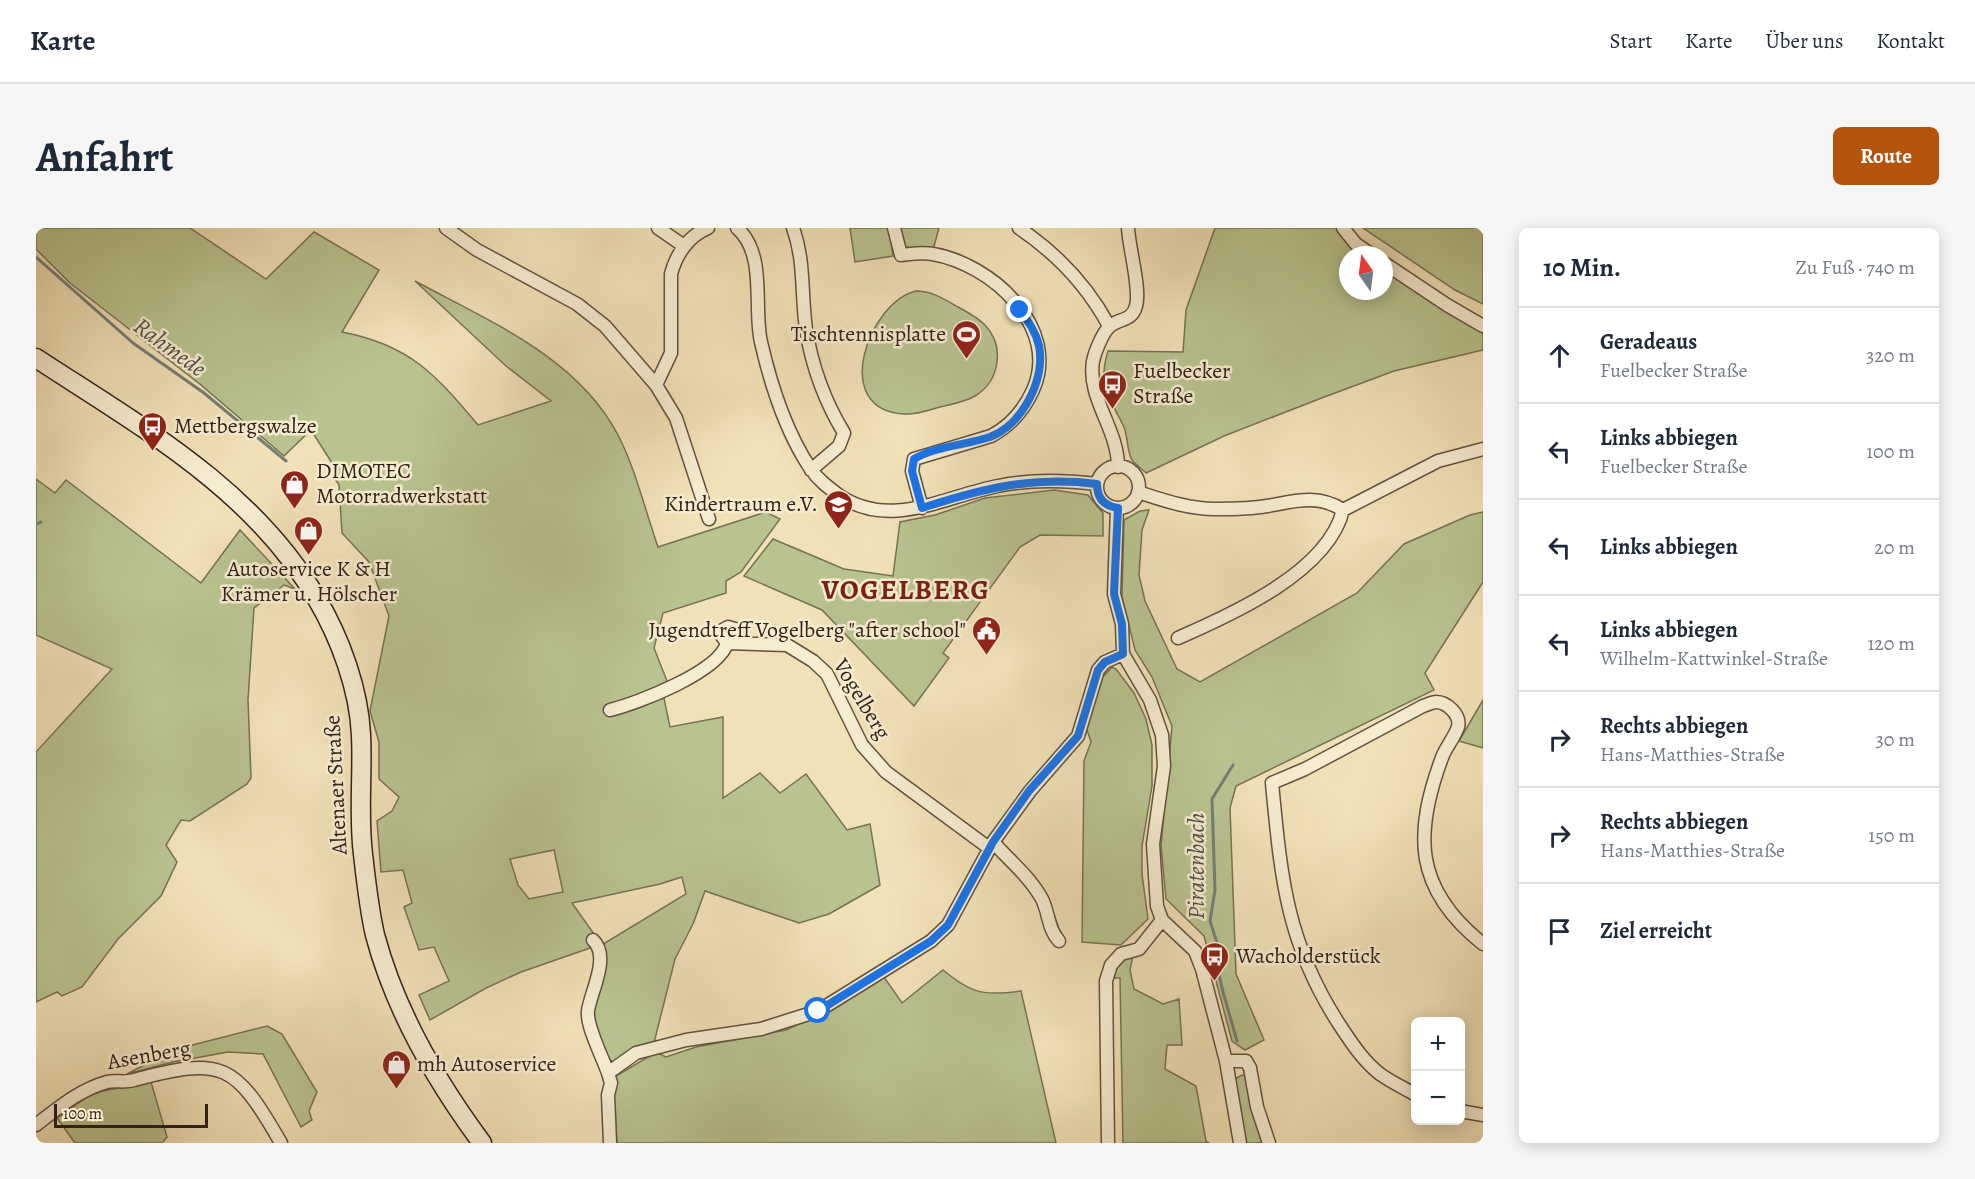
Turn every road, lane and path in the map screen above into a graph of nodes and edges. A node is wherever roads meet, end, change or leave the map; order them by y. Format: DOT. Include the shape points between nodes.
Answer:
graph roads {
  1 [pos="446,228"];
  2 [pos="657,228"];
  3 [pos="708,228"];
  4 [pos="738,228"];
  5 [pos="792,228"];
  6 [pos="894,228"];
  7 [pos="1019,228"];
  8 [pos="1128,228"];
  9 [pos="1342,228"];
  10 [pos="684,246"];
  11 [pos="1359,246"];
  12 [pos="1393,269"];
  13 [pos="1109,326"];
  14 [pos="1483,326"];
  15 [pos="36,358"];
  16 [pos="656,385"];
  17 [pos="1483,449"];
  18 [pos="1118,467"];
  19 [pos="811,470"];
  20 [pos="1097,484"];
  21 [pos="1138,492"];
  22 [pos="922,508"];
  23 [pos="1118,508"];
  24 [pos="1343,510"];
  25 [pos="709,519"];
  26 [pos="1178,638"];
  27 [pos="1123,654"];
  28 [pos="610,710"];
  29 [pos="991,845"];
  30 [pos="1162,920"];
  31 [pos="593,940"];
  32 [pos="1059,941"];
  33 [pos="1483,944"];
  34 [pos="1226,1061"];
  35 [pos="608,1073"];
  36 [pos="1411,1092"];
  37 [pos="1465,1112"];
  38 [pos="1483,1115"];
  39 [pos="36,1125"];
  40 [pos="281,1143"];
  41 [pos="482,1143"];
  42 [pos="610,1143"];
  43 [pos="1108,1143"];
  44 [pos="1240,1143"];
  45 [pos="1269,1143"];
  1 -- 16 [label="street" via="477,250 577,304 605,326"];
  2 -- 10 [label="street"];
  3 -- 10 [label="street"];
  4 -- 19 [label="street" via="754,260 760,338 774,389 792,438"];
  5 -- 19 [label="street" via="802,262 812,357 822,392 844,433 838,446"];
  6 -- 22 [label="street" via="901,255 933,254 950,259 995,283 1032,326 1041,355 1029,399 1003,430 914,459 912,471"];
  7 -- 13 [label="street" via="1067,268"];
  8 -- 13 [label="street" via="1137,302 1131,316"];
  9 -- 11 [label="street"];
  10 -- 16 [label="street" via="671,274 671,354"];
  12 -- 14 [label="street"];
  13 -- 18 [label="street" via="1094,359 1092,385 1116,442"];
  15 -- 41 [label="main road, Altenaer Straße" via="163,440 204,474 254,517 292,560 319,601 357,701 363,851 379,948 431,1067"];
  16 -- 25 [label="street" via="676,418"];
  17 -- 24 [label="street" via="1438,461"];
  18 -- 20 [label="street" via="1102,474"];
  18 -- 21 [label="street" via="1134,475"];
  19 -- 22 [label="street" via="845,500 862,506 892,512"];
  20 -- 22 [label="street" via="1025,481"];
  20 -- 23 [label="street" via="1100,498 1110,507"];
  21 -- 23 [label="street" via="1130,504"];
  21 -- 24 [label="street" via="1202,508 1247,508 1301,499 1331,502"];
  23 -- 27 [label="street" via="1114,594 1122,624"];
  24 -- 26 [label="street" via="1339,526 1318,553 1275,588 1234,613"];
  27 -- 29 [label="street" via="1098,670 1078,736 1029,791"];
  27 -- 30 [label="street" via="1150,700 1162,735 1164,766 1153,844 1157,906"];
  28 -- 29 [label="street, Vogelberg" via="672,688 722,656 727,643 787,645 827,674 862,745 886,772"];
  29 -- 32 [label="street" via="1036,889 1053,935"];
  29 -- 35 [label="street" via="948,925 931,941 870,981 790,1022 636,1053"];
  30 -- 34 [label="street" via="1195,951 1209,987"];
  30 -- 43 [label="street" via="1139,949 1121,954 1111,965 1106,981"];
  31 -- 35 [label="street" via="598,946 600,971 587,1015"];
  33 -- 36 [label="street" via="1443,903 1432,885 1424,851 1437,773 1458,726 1455,713 1436,702 1272,783 1277,851 1292,926 1303,958 1326,1004 1356,1050 1379,1073"];
  34 -- 44 [label="street"];
  34 -- 45 [label="street" via="1246,1061 1250,1068"];
  35 -- 42 [label="street"];
  37 -- 38 [label="street"];
  39 -- 40 [label="street, Asenberg" via="76,1095 101,1084 129,1082 200,1066 225,1073 243,1086"];
}
